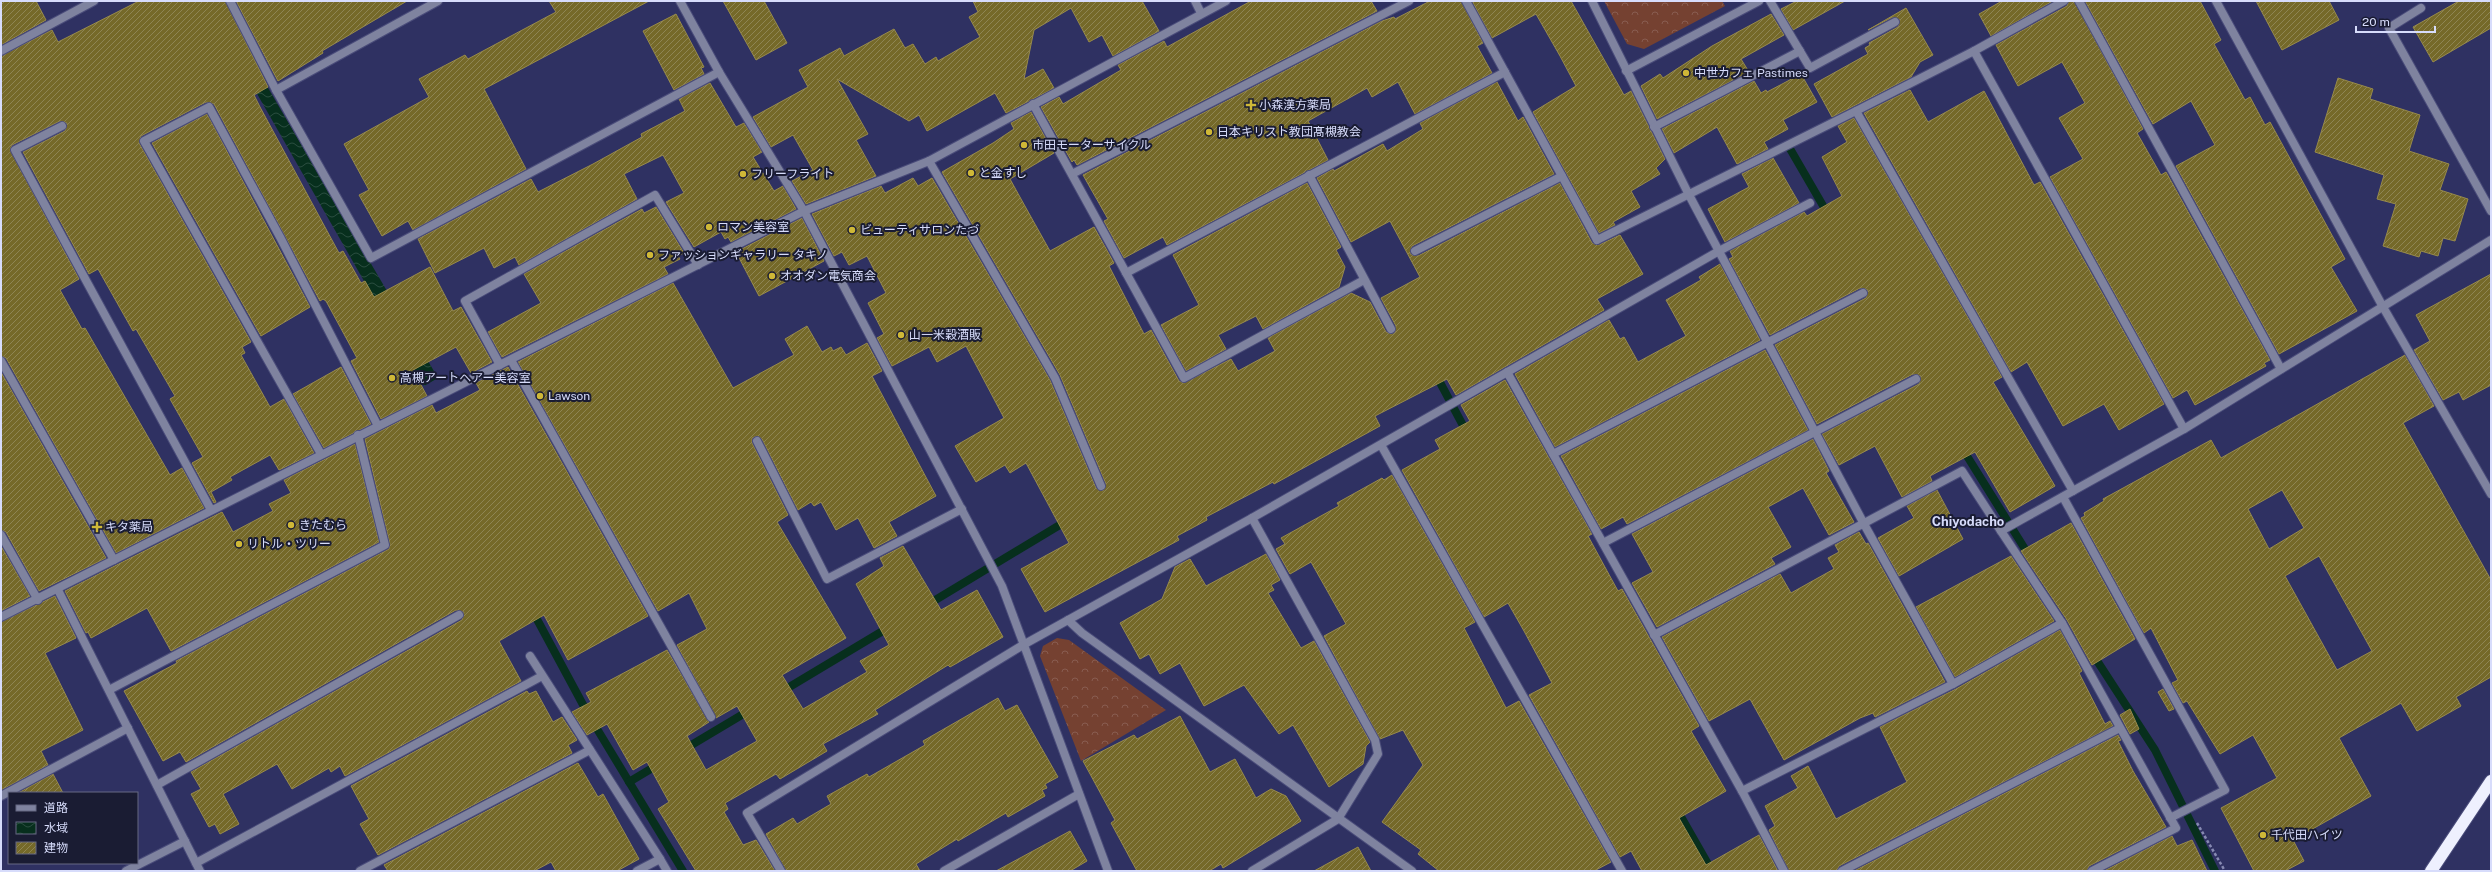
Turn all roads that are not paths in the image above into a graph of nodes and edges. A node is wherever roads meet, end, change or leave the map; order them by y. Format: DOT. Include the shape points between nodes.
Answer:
graph roads {
  1 [pos="94,1"];
  2 [pos="230,1"];
  3 [pos="438,1"];
  4 [pos="680,1"];
  5 [pos="1195,1"];
  6 [pos="1226,1"];
  7 [pos="1409,1"];
  8 [pos="1466,1"];
  9 [pos="1592,1"];
  10 [pos="1759,1"];
  11 [pos="1770,1"];
  12 [pos="2064,1"];
  13 [pos="2079,1"];
  14 [pos="2216,1"];
  15 [pos="2421,8"];
  16 [pos="1201,13"];
  17 [pos="1894,22"];
  18 [pos="1,51"];
  19 [pos="1800,51"];
  20 [pos="1974,51"];
  21 [pos="1626,71"];
  22 [pos="719,72"];
  23 [pos="1505,72"];
  24 [pos="276,90"];
  25 [pos="1033,104"];
  26 [pos="1856,111"];
  27 [pos="62,126"];
  28 [pos="1654,127"];
  29 [pos="930,160"];
  30 [pos="1072,174"];
  31 [pos="1309,175"];
  32 [pos="1562,176"];
  33 [pos="1688,193"];
  34 [pos="1810,203"];
  35 [pos="2491,210"];
  36 [pos="804,211"];
  37 [pos="2491,240"];
  38 [pos="1415,251"];
  39 [pos="1720,251"];
  40 [pos="698,265"];
  41 [pos="1126,273"];
  42 [pos="1364,280"];
  43 [pos="1863,293"];
  44 [pos="2383,307"];
  45 [pos="1391,329"];
  46 [pos="1768,341"];
  47 [pos="511,360"];
  48 [pos="1,361"];
  49 [pos="500,365"];
  50 [pos="2281,369"];
  51 [pos="1506,372"];
  52 [pos="1916,379"];
  53 [pos="378,426"];
  54 [pos="2184,428"];
  55 [pos="1815,431"];
  56 [pos="358,435"];
  57 [pos="757,441"];
  58 [pos="1381,445"];
  59 [pos="321,454"];
  60 [pos="1553,454"];
  61 [pos="1101,486"];
  62 [pos="2073,491"];
  63 [pos="2491,494"];
  64 [pos="2063,497"];
  65 [pos="962,509"];
  66 [pos="211,510"];
  67 [pos="1252,518"];
  68 [pos="1864,524"];
  69 [pos="2000,531"];
  70 [pos="1,535"];
  71 [pos="1603,543"];
  72 [pos="114,560"];
  73 [pos="58,590"];
  74 [pos="38,600"];
  75 [pos="459,615"];
  76 [pos="1,617"];
  77 [pos="1068,620"];
  78 [pos="2062,623"];
  79 [pos="1654,635"];
  80 [pos="1023,645"];
  81 [pos="530,656"];
  82 [pos="542,676"];
  83 [pos="1953,684"];
  84 [pos="109,690"];
  85 [pos="711,717"];
  86 [pos="128,728"];
  87 [pos="2120,728"];
  88 [pos="590,750"];
  89 [pos="2491,782"];
  90 [pos="156,785"];
  91 [pos="8,792"];
  92 [pos="1742,792"];
  93 [pos="1079,794"];
  94 [pos="1338,818"];
  95 [pos="2170,818"];
  96 [pos="185,841"];
  97 [pos="660,859"];
  98 [pos="198,867"];
  99 [pos="126,871"];
  100 [pos="360,871"];
  101 [pos="636,871"];
  102 [pos="667,871"];
  103 [pos="781,871"];
  104 [pos="944,871"];
  105 [pos="1108,871"];
  106 [pos="1252,871"];
  107 [pos="1412,871"];
  108 [pos="1622,871"];
  109 [pos="1784,871"];
  110 [pos="1842,871"];
  111 [pos="2092,871"];
  112 [pos="2431,871"];
  1 -- 18 [label="street"];
  2 -- 24 [label="street"];
  3 -- 24 [label="street"];
  4 -- 22 [label="street"];
  5 -- 16 [label="street"];
  6 -- 16 [label="street"];
  7 -- 30 [label="street"];
  8 -- 23 [label="street"];
  9 -- 21 [label="street"];
  10 -- 21 [label="street"];
  11 -- 19 [label="street"];
  12 -- 20 [label="street"];
  13 -- 50 [label="street"];
  14 -- 44 [label="street"];
  15 -- 35 [label="street" via="2389,28"];
  16 -- 25 [label="street"];
  17 -- 19 [label="street" via="1810,68"];
  19 -- 28 [label="street"];
  20 -- 26 [label="street"];
  20 -- 54 [label="street"];
  21 -- 28 [label="street"];
  22 -- 24 [label="street" via="371,258"];
  22 -- 36 [label="street"];
  23 -- 31 [label="street"];
  23 -- 32 [label="street"];
  25 -- 29 [label="street"];
  25 -- 30 [label="street"];
  26 -- 33 [label="street"];
  26 -- 62 [label="street"];
  27 -- 66 [label="street" via="14,150"];
  28 -- 33 [label="street"];
  29 -- 36 [label="street"];
  29 -- 61 [label="street" via="1055,378"];
  30 -- 41 [label="street"];
  31 -- 41 [label="street"];
  31 -- 42 [label="street"];
  32 -- 33 [label="street" via="1597,240"];
  32 -- 38 [label="street"];
  33 -- 39 [label="street"];
  34 -- 39 [label="street"];
  36 -- 40 [label="street"];
  36 -- 65 [label="street"];
  37 -- 44 [label="street"];
  39 -- 46 [label="street"];
  39 -- 51 [label="street"];
  40 -- 47 [label="street"];
  40 -- 49 [label="street" via="655,195 465,301"];
  41 -- 42 [label="street" via="1184,378"];
  42 -- 45 [label="street"];
  43 -- 46 [label="street"];
  44 -- 50 [label="street"];
  44 -- 63 [label="street"];
  46 -- 55 [label="street"];
  46 -- 60 [label="street"];
  47 -- 49 [label="street"];
  47 -- 85 [label="street"];
  48 -- 72 [label="street"];
  49 -- 53 [label="street"];
  50 -- 54 [label="street"];
  51 -- 58 [label="street"];
  51 -- 60 [label="street"];
  52 -- 55 [label="street"];
  53 -- 56 [label="street"];
  53 -- 59 [label="street" via="209,107 144,141"];
  54 -- 62 [label="street"];
  55 -- 68 [label="street"];
  55 -- 71 [label="street"];
  56 -- 59 [label="street"];
  56 -- 84 [label="street" via="385,544"];
  57 -- 65 [label="street" via="827,579"];
  58 -- 67 [label="street"];
  58 -- 108 [label="street"];
  59 -- 66 [label="street"];
  60 -- 71 [label="street"];
  62 -- 64 [label="street"];
  64 -- 69 [label="street"];
  64 -- 95 [label="street" via="2225,790"];
  65 -- 80 [label="street" via="1002,586"];
  66 -- 72 [label="street"];
  67 -- 77 [label="street"];
  67 -- 94 [label="street" via="1375,740 1378,754"];
  68 -- 69 [label="street" via="1962,470"];
  68 -- 79 [label="street"];
  68 -- 83 [label="street"];
  69 -- 78 [label="street"];
  70 -- 74 [label="street"];
  71 -- 79 [label="street"];
  72 -- 73 [label="street"];
  73 -- 74 [label="street"];
  73 -- 84 [label="street"];
  74 -- 76 [label="street"];
  75 -- 90 [label="street"];
  77 -- 80 [label="street"];
  77 -- 94 [label="street" via="1082,633"];
  78 -- 83 [label="street"];
  78 -- 87 [label="street"];
  79 -- 92 [label="street"];
  80 -- 93 [label="street"];
  80 -- 103 [label="street" via="747,813"];
  81 -- 82 [label="street"];
  82 -- 88 [label="street"];
  82 -- 98 [label="street"];
  83 -- 92 [label="street"];
  84 -- 86 [label="street"];
  86 -- 90 [label="street"];
  86 -- 91 [label="street"];
  87 -- 95 [label="street"];
  87 -- 110 [label="street"];
  88 -- 97 [label="street"];
  88 -- 100 [label="street"];
  89 -- 112 [label="highway"];
  90 -- 96 [label="street"];
  92 -- 109 [label="street"];
  93 -- 104 [label="street"];
  93 -- 105 [label="street"];
  94 -- 106 [label="street"];
  94 -- 107 [label="street"];
  95 -- 111 [label="street" via="2176,828"];
  96 -- 98 [label="street"];
  96 -- 99 [label="street"];
  97 -- 101 [label="street"];
  97 -- 102 [label="street"];
}
